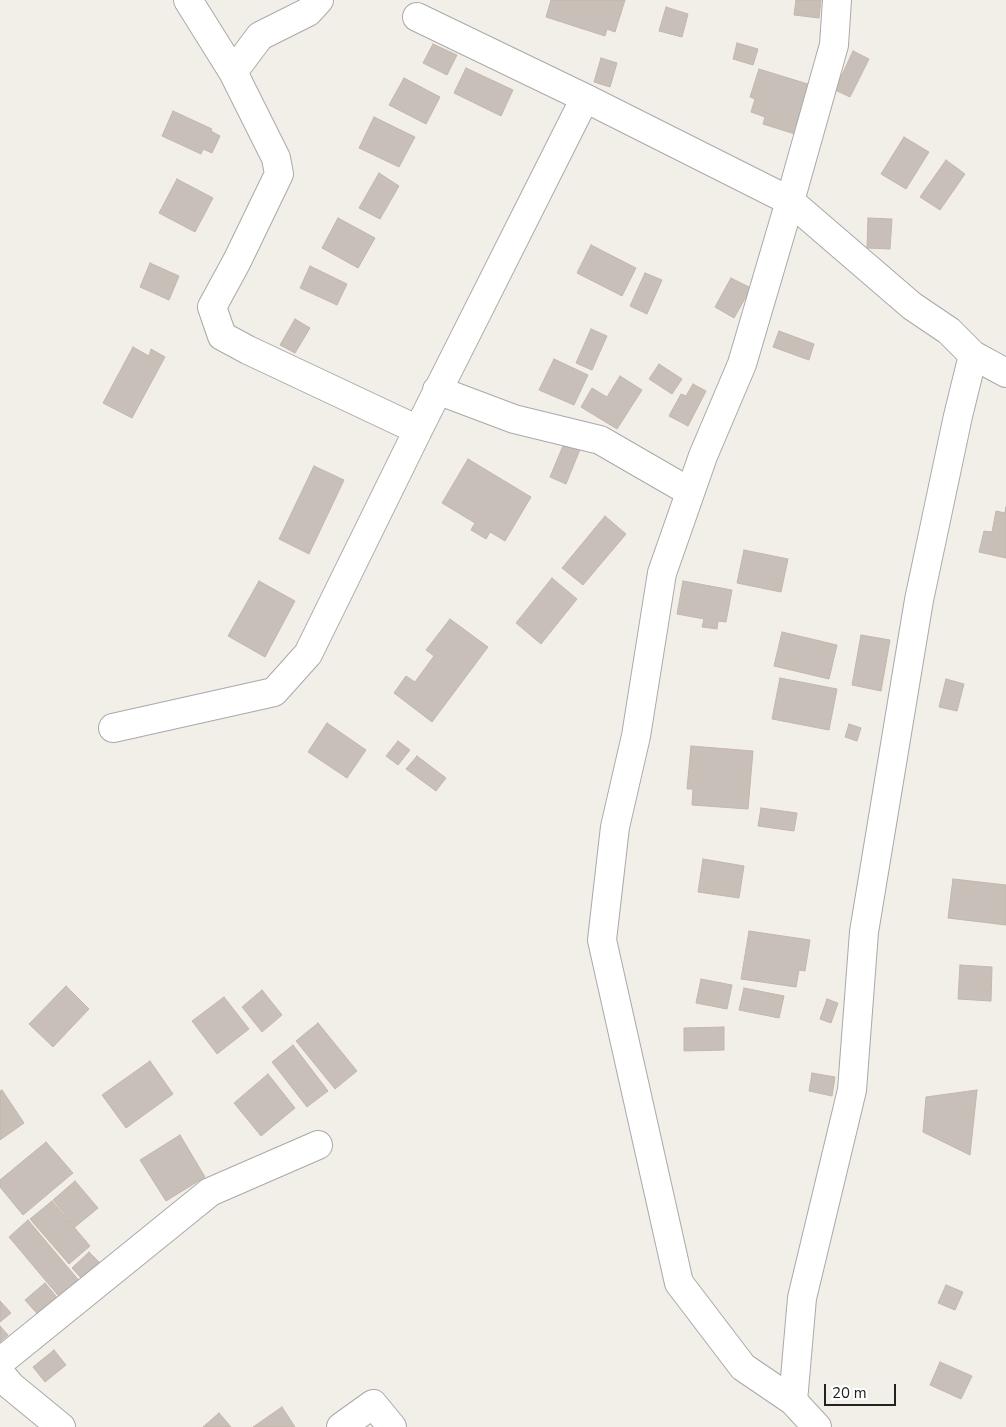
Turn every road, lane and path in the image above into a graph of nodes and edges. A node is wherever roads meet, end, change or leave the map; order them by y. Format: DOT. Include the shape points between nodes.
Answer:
graph roads {
  1 [pos="188,0"];
  2 [pos="319,0"];
  3 [pos="838,0"];
  4 [pos="417,17"];
  5 [pos="233,72"];
  6 [pos="585,98"];
  7 [pos="790,201"];
  8 [pos="973,355"];
  9 [pos="1006,373"];
  10 [pos="438,390"];
  11 [pos="418,430"];
  12 [pos="690,492"];
  13 [pos="113,728"];
  14 [pos="318,1145"];
  15 [pos="0,1362"];
  16 [pos="0,1373"];
  17 [pos="794,1401"];
  18 [pos="61,1427"];
  19 [pos="341,1427"];
  20 [pos="392,1427"];
  21 [pos="817,1427"];
  1 -- 5 [label="street"];
  2 -- 5 [label="street" via="308,12 260,36"];
  3 -- 7 [label="street" via="834,45"];
  4 -- 6 [label="street"];
  5 -- 11 [label="street" via="276,158 279,174 212,307 222,336"];
  6 -- 7 [label="street"];
  6 -- 10 [label="street"];
  7 -- 8 [label="street" via="912,306 949,331"];
  7 -- 12 [label="street" via="742,364"];
  8 -- 9 [label="street"];
  8 -- 17 [label="street" via="919,600 864,932 852,1090 802,1298"];
  10 -- 11 [label="street"];
  10 -- 12 [label="street" via="514,419 600,440"];
  11 -- 13 [label="street" via="308,654 274,692"];
  12 -- 17 [label="street" via="662,573 636,736 615,827 602,940 679,1283 744,1367"];
  14 -- 15 [label="street" via="210,1192"];
  16 -- 18 [label="street"];
  17 -- 21 [label="street"];
  19 -- 20 [label="street" via="373,1404"];
}
